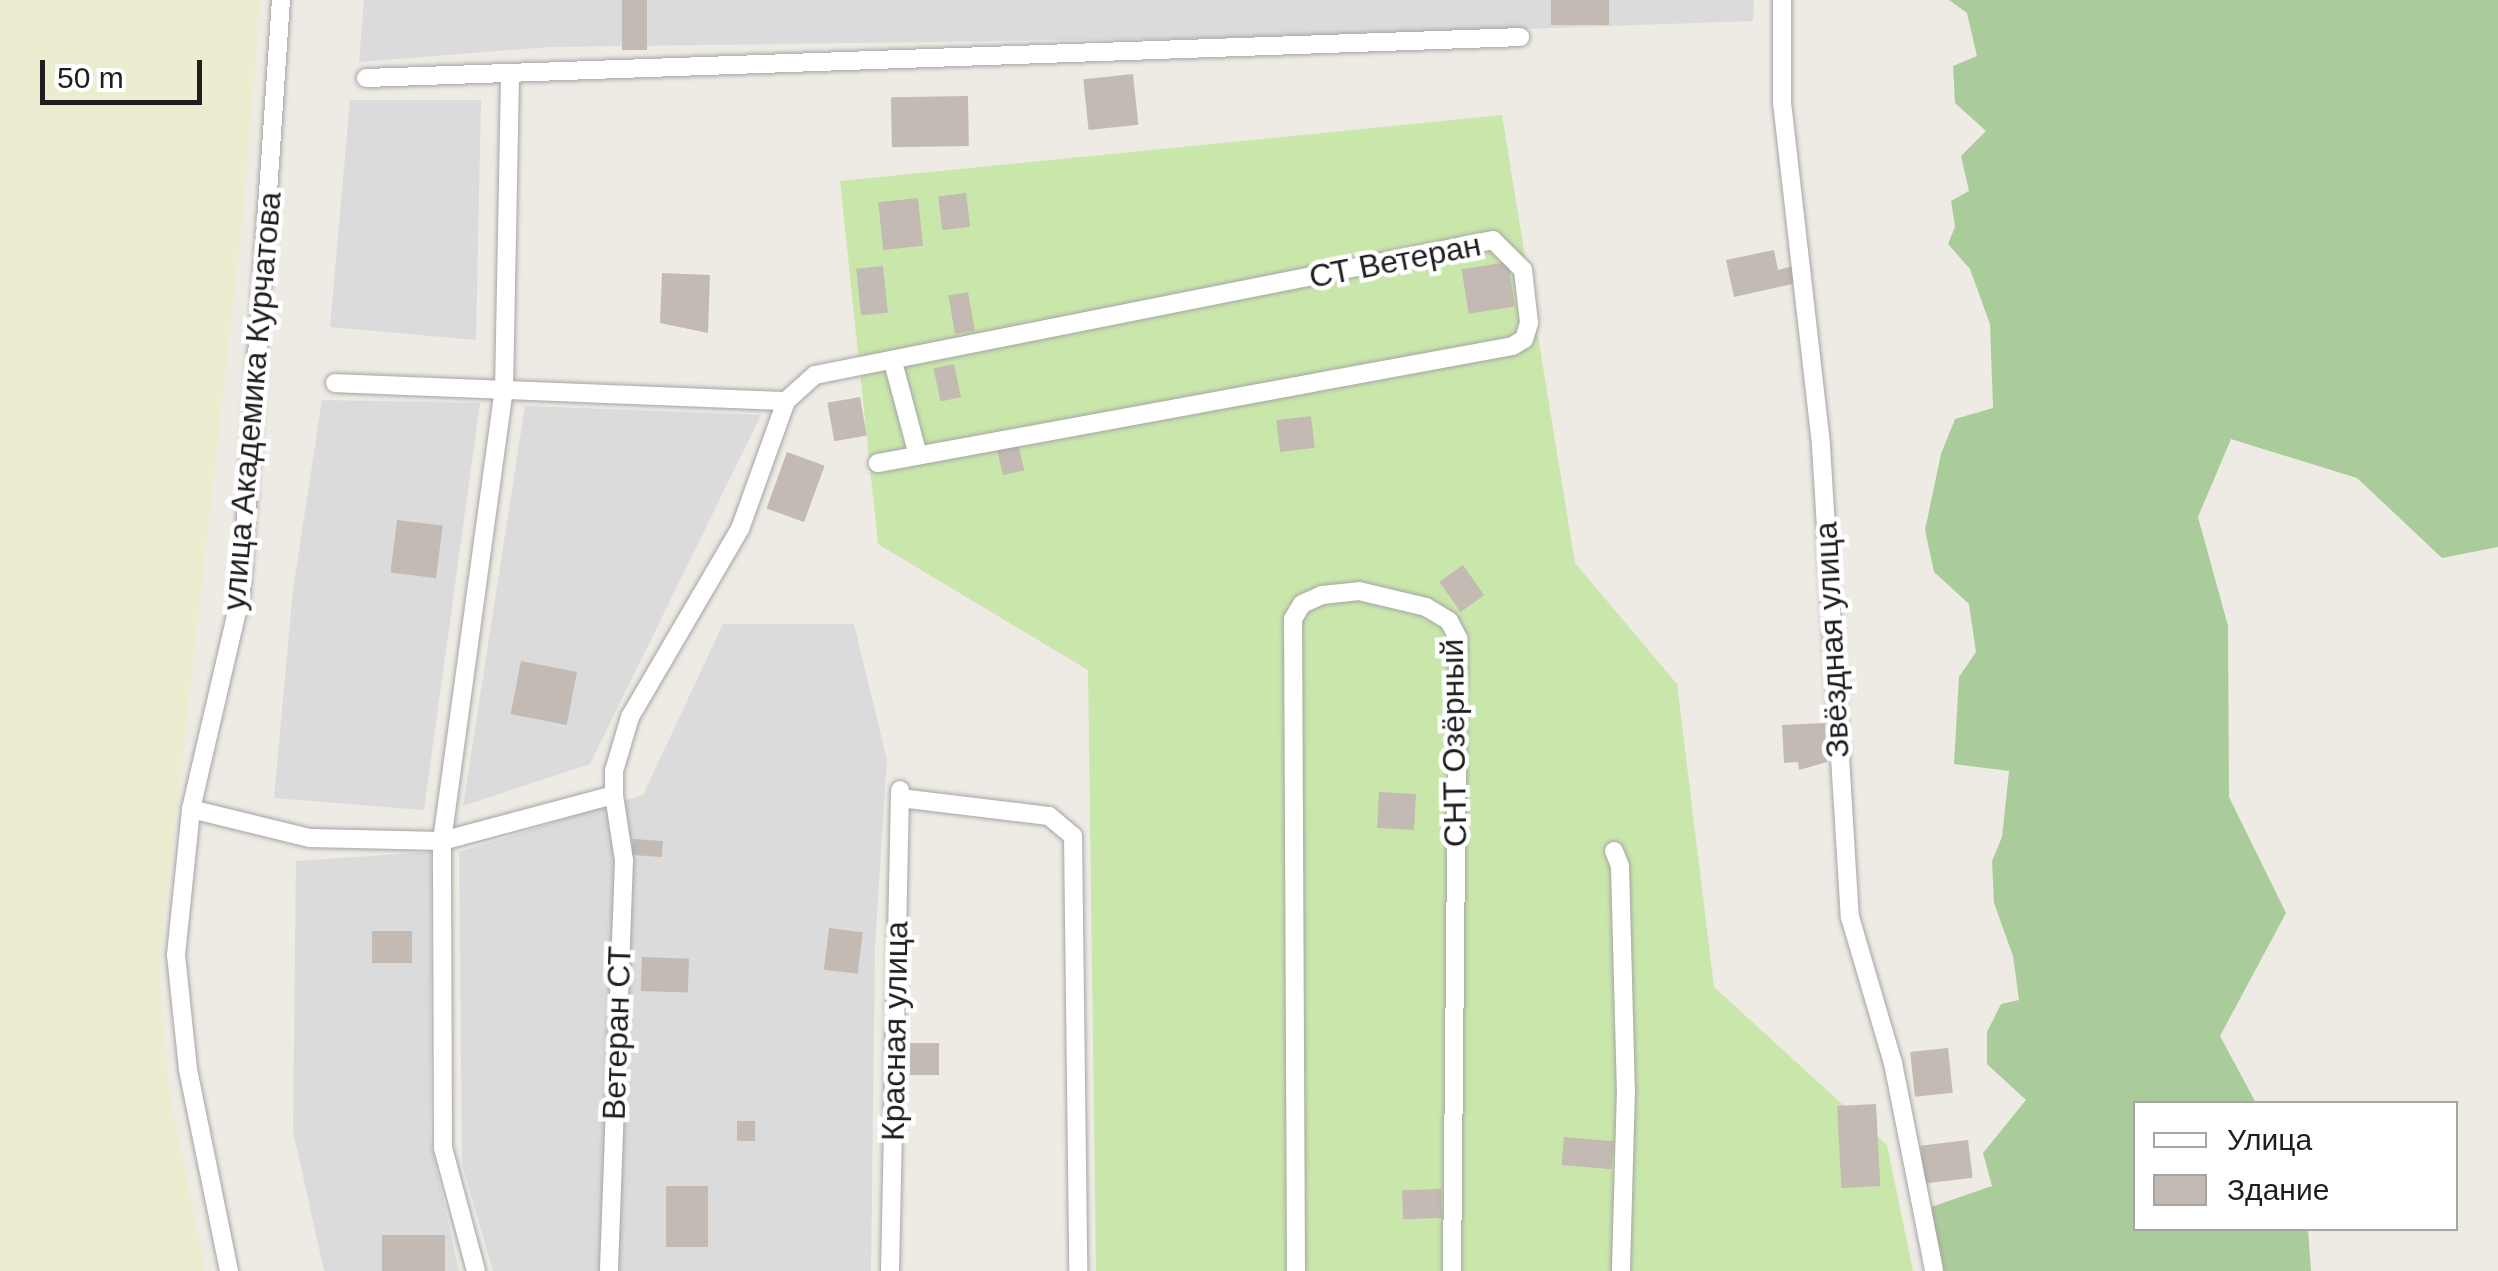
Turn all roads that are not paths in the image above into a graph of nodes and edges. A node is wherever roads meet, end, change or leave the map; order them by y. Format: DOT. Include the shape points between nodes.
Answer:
graph roads {
  1 [pos="282,0"];
  2 [pos="1782,0"];
  3 [pos="1520,36"];
  4 [pos="510,75"];
  5 [pos="366,78"];
  6 [pos="893,362"];
  7 [pos="335,383"];
  8 [pos="504,390"];
  9 [pos="786,401"];
  10 [pos="918,455"];
  11 [pos="878,463"];
  12 [pos="614,795"];
  13 [pos="191,809"];
  14 [pos="442,840"];
  15 [pos="1614,851"];
  16 [pos="229,1271"];
  17 [pos="476,1271"];
  18 [pos="609,1271"];
  19 [pos="890,1271"];
  20 [pos="1078,1271"];
  21 [pos="1296,1271"];
  22 [pos="1452,1271"];
  23 [pos="1621,1271"];
  24 [pos="1934,1271"];
  1 -- 13 [label="street, улица Академика Курчатова" via="241,594"];
  2 -- 24 [label="street, Звёздная улица" via="1782,102 1821,446 1850,917 1893,1063"];
  3 -- 4 [label="street"];
  4 -- 5 [label="street"];
  4 -- 8 [label="street"];
  6 -- 9 [label="street, СТ Ветеран" via="814,374"];
  6 -- 10 [label="street"];
  6 -- 10 [label="street, СТ Ветеран" via="1493,240 1523,270 1529,324 1513,346"];
  7 -- 8 [label="street"];
  8 -- 9 [label="street"];
  8 -- 14 [label="street"];
  9 -- 12 [label="street, Ветеран СТ" via="740,529 630,718"];
  10 -- 11 [label="street, СТ Ветеран"];
  12 -- 14 [label="street"];
  12 -- 18 [label="street, Ветеран СТ" via="624,860"];
  13 -- 14 [label="street" via="310,838"];
  13 -- 16 [label="street, улица Академика Курчатова" via="176,955 188,1069"];
  14 -- 17 [label="street" via="443,1148"];
  15 -- 23 [label="street" via="1620,866 1626,1089"];
  19 -- 20 [label="street, Красная улица" via="900,794 1050,816 1073,836"];
  21 -- 22 [label="street, СНТ Озёрный" via="1293,619 1302,604 1359,591 1426,607 1449,621 1458,638"];
}
